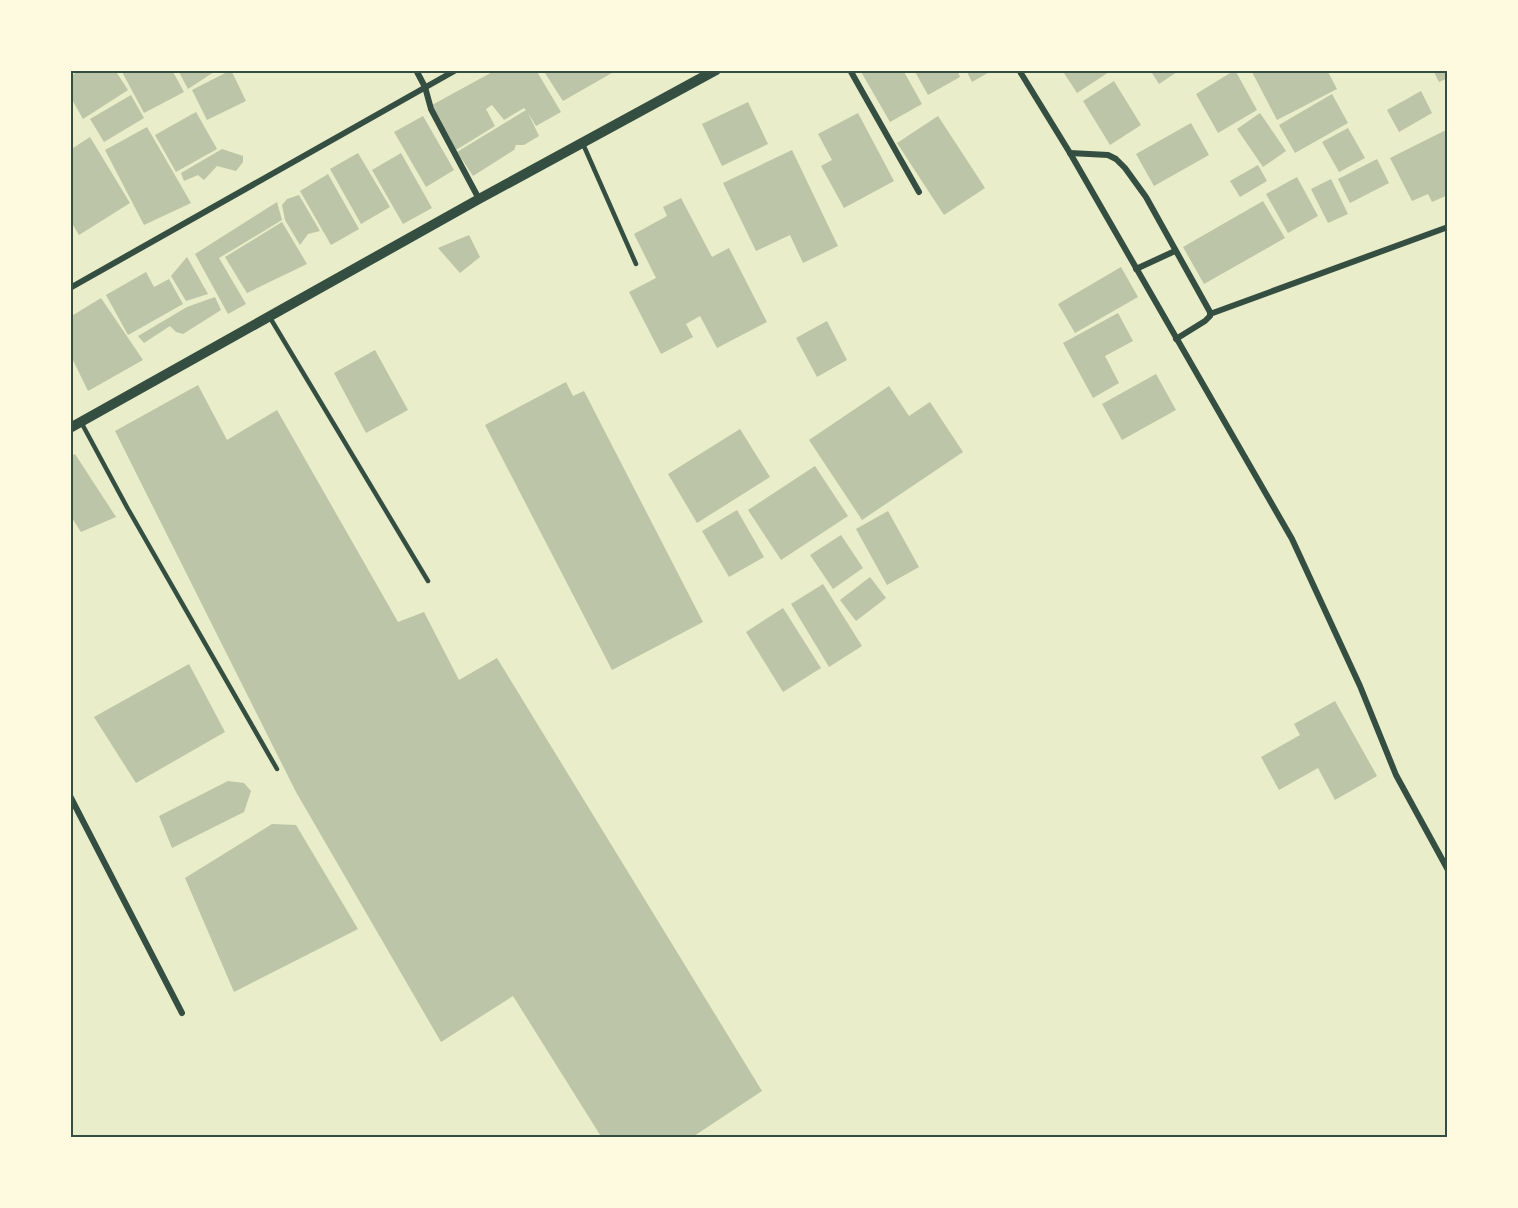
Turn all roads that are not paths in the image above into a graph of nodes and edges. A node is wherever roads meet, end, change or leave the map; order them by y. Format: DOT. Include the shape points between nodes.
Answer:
graph roads {
  1 [pos="416,70"];
  2 [pos="456,70"];
  3 [pos="716,70"];
  4 [pos="850,70"];
  5 [pos="1019,70"];
  6 [pos="425,87"];
  7 [pos="583,144"];
  8 [pos="1070,153"];
  9 [pos="919,192"];
  10 [pos="479,198"];
  11 [pos="1448,227"];
  12 [pos="1175,251"];
  13 [pos="636,264"];
  14 [pos="1136,269"];
  15 [pos="70,288"];
  16 [pos="1210,314"];
  17 [pos="269,316"];
  18 [pos="1176,339"];
  19 [pos="81,422"];
  20 [pos="70,428"];
  21 [pos="428,581"];
  22 [pos="277,769"];
  23 [pos="70,796"];
  24 [pos="1448,870"];
  25 [pos="182,1013"];
  1 -- 6 [label="street"];
  2 -- 6 [label="street"];
  3 -- 7 [label="street"];
  4 -- 9 [label="street"];
  5 -- 8 [label="street"];
  6 -- 10 [label="street" via="431,109"];
  6 -- 15 [label="street"];
  7 -- 10 [label="street"];
  7 -- 13 [label="lane"];
  8 -- 12 [label="street" via="1108,155 1119,161 1141,189"];
  8 -- 14 [label="street"];
  10 -- 17 [label="street"];
  11 -- 16 [label="street"];
  12 -- 14 [label="street"];
  12 -- 16 [label="street"];
  14 -- 18 [label="street"];
  16 -- 18 [label="street"];
  17 -- 19 [label="street"];
  17 -- 21 [label="lane"];
  18 -- 24 [label="street" via="1292,538 1396,775"];
  19 -- 20 [label="street"];
  19 -- 22 [label="lane"];
  23 -- 25 [label="street"];
}
